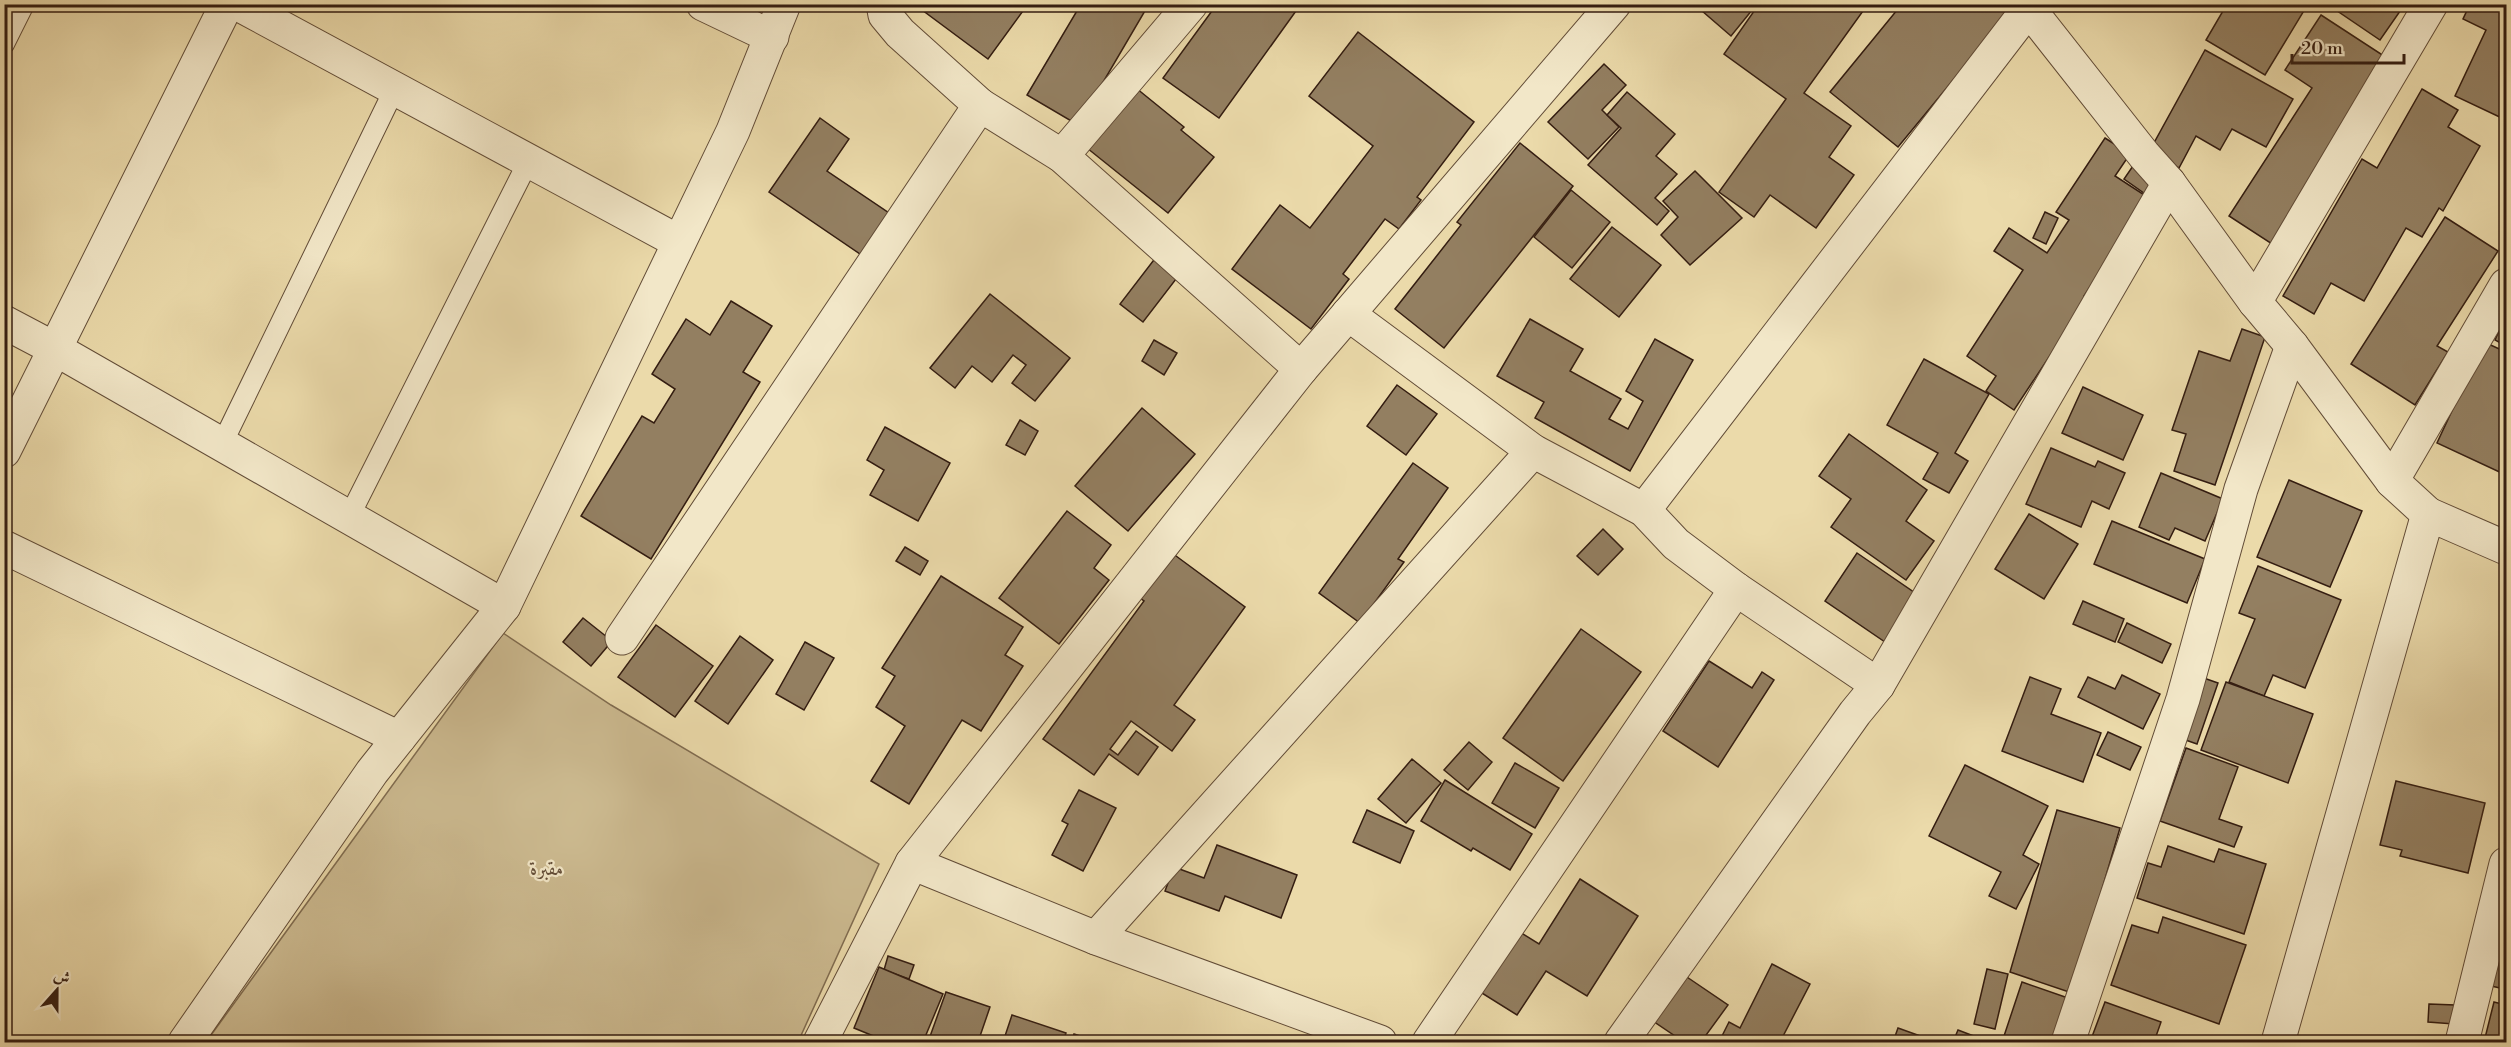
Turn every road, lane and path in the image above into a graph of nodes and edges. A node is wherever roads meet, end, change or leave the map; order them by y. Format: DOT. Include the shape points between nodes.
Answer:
graph roads {
  1 [pos="24,4"];
  2 [pos="227,4"];
  3 [pos="238,4"];
  4 [pos="703,4"];
  5 [pos="784,4"];
  6 [pos="883,4"];
  7 [pos="1191,4"];
  8 [pos="1614,4"];
  9 [pos="2431,4"];
  10 [pos="2027,6"];
  11 [pos="772,37"];
  12 [pos="4,44"];
  13 [pos="395,88"];
  14 [pos="980,105"];
  15 [pos="1062,156"];
  16 [pos="529,160"];
  17 [pos="2169,183"];
  18 [pos="679,242"];
  19 [pos="2506,285"];
  20 [pos="2255,302"];
  21 [pos="1348,314"];
  22 [pos="4,322"];
  23 [pos="2292,346"];
  24 [pos="57,350"];
  25 [pos="1301,369"];
  26 [pos="222,444"];
  27 [pos="4,451"];
  28 [pos="1533,451"];
  29 [pos="2392,481"];
  30 [pos="1644,510"];
  31 [pos="2428,514"];
  32 [pos="349,517"];
  33 [pos="2506,548"];
  34 [pos="7,555"];
  35 [pos="1736,589"];
  36 [pos="504,606"];
  37 [pos="622,638"];
  38 [pos="1878,685"];
  39 [pos="399,738"];
  40 [pos="912,863"];
  41 [pos="2506,864"];
  42 [pos="1096,938"];
  43 [pos="184,1042"];
  44 [pos="819,1042"];
  45 [pos="1380,1042"];
  46 [pos="1429,1042"];
  47 [pos="1621,1042"];
  48 [pos="2068,1042"];
  49 [pos="2278,1042"];
  50 [pos="2462,1042"];
  1 -- 12 [label="lane"];
  2 -- 24 [label="street"];
  3 -- 13 [label="street"];
  4 -- 11 [label="street"];
  5 -- 11 [label="street"];
  6 -- 14 [label="street" via="885,15 900,33"];
  7 -- 15 [label="street"];
  8 -- 21 [label="street"];
  9 -- 20 [label="street"];
  10 -- 17 [label="street"];
  10 -- 30 [label="street"];
  11 -- 18 [label="street"];
  13 -- 16 [label="street"];
  13 -- 26 [label="lane"];
  14 -- 15 [label="street"];
  14 -- 37 [label="street"];
  15 -- 25 [label="street"];
  16 -- 18 [label="street"];
  16 -- 32 [label="lane"];
  17 -- 20 [label="street"];
  17 -- 38 [label="street"];
  18 -- 36 [label="street"];
  19 -- 29 [label="street"];
  20 -- 23 [label="street"];
  21 -- 25 [label="street"];
  21 -- 28 [label="street"];
  22 -- 24 [label="street"];
  23 -- 29 [label="street"];
  23 -- 48 [label="street" via="2241,489 2183,699"];
  24 -- 26 [label="street"];
  24 -- 27 [label="street"];
  25 -- 40 [label="street"];
  26 -- 32 [label="street"];
  28 -- 30 [label="street"];
  28 -- 42 [label="street"];
  29 -- 31 [label="street"];
  30 -- 35 [label="street" via="1676,544"];
  31 -- 33 [label="street"];
  31 -- 49 [label="street"];
  32 -- 36 [label="street"];
  34 -- 39 [label="street"];
  35 -- 38 [label="street"];
  35 -- 46 [label="street"];
  36 -- 39 [label="street"];
  38 -- 47 [label="street" via="1854,713"];
  39 -- 43 [label="street"];
  40 -- 42 [label="street"];
  40 -- 44 [label="street"];
  41 -- 50 [label="street"];
  42 -- 45 [label="street"];
}
